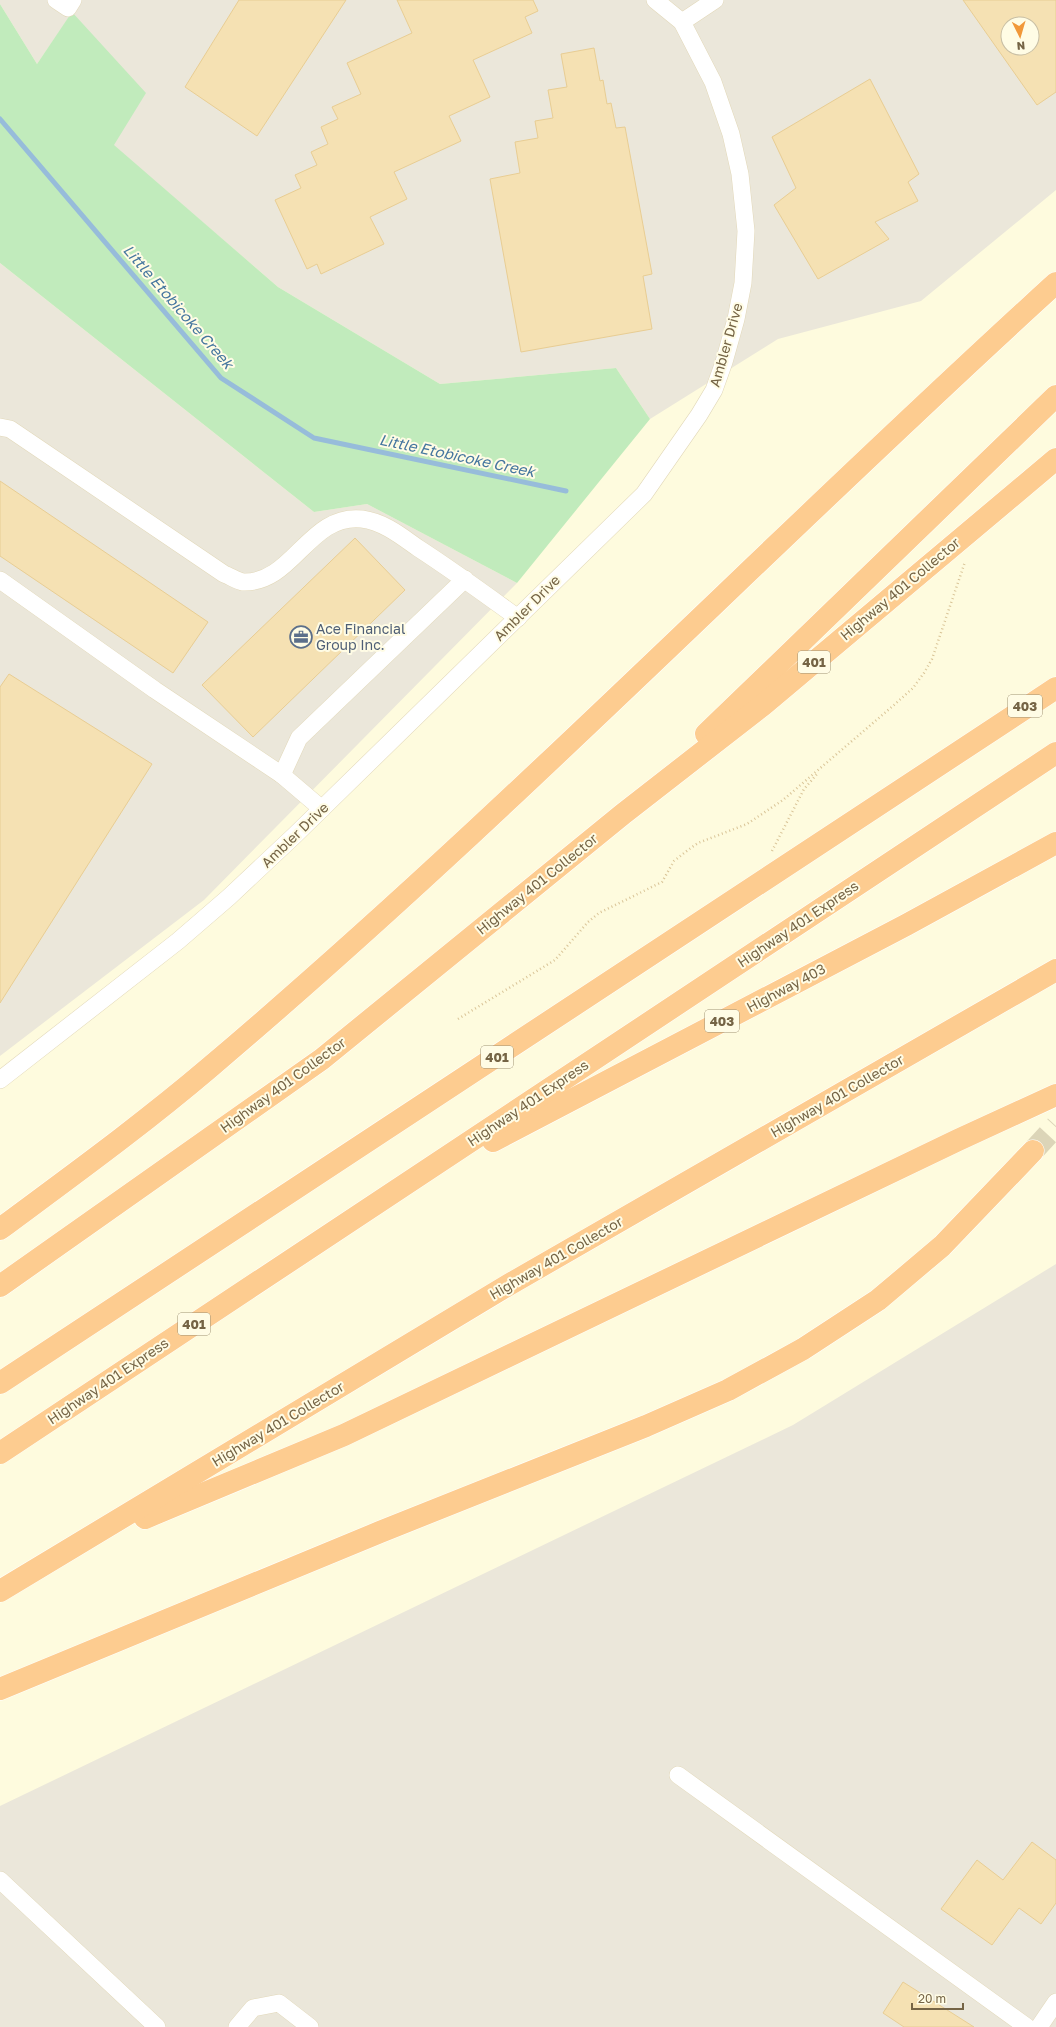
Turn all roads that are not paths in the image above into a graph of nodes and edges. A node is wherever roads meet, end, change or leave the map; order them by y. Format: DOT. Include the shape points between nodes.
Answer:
graph roads {
  1 [pos="56,0"];
  2 [pos="73,0"];
  3 [pos="655,0"];
  4 [pos="715,0"];
  5 [pos="682,22"];
  6 [pos="1056,283"];
  7 [pos="1056,396"];
  8 [pos="0,426"];
  9 [pos="1056,459"];
  10 [pos="465,579"];
  11 [pos="0,580"];
  12 [pos="518,618"];
  13 [pos="1056,682"];
  14 [pos="1056,688"];
  15 [pos="994,729"];
  16 [pos="1056,753"];
  17 [pos="282,775"];
  18 [pos="322,809"];
  19 [pos="623,814"];
  20 [pos="1056,843"];
  21 [pos="1056,970"];
  22 [pos="0,1080"];
  23 [pos="1056,1095"];
  24 [pos="1033,1150"];
  25 [pos="387,1196"];
  26 [pos="0,1229"];
  27 [pos="0,1286"];
  28 [pos="0,1383"];
  29 [pos="0,1453"];
  30 [pos="77,1546"];
  31 [pos="0,1592"];
  32 [pos="0,1689"];
  33 [pos="678,1775"];
  34 [pos="0,1880"];
  35 [pos="1056,2002"];
  36 [pos="157,2027"];
  37 [pos="237,2027"];
  38 [pos="310,2027"];
  39 [pos="1027,2027"];
  40 [pos="1038,2027"];
  1 -- 2 [label="street" via="68,8"];
  3 -- 5 [label="street, Ambler Drive"];
  4 -- 5 [label="street"];
  5 -- 12 [label="street, Ambler Drive" via="713,82 731,134 740,174 746,231 743,283 736,319 714,390 678,448 644,494"];
  6 -- 26 [label="highway" via="944,385 606,708 362,936 206,1071"];
  7 -- 19 [label="highway"];
  8 -- 10 [label="street" via="10,429 224,574 242,582 258,581 269,576 291,561 307,542 328,526 360,519 386,527"];
  9 -- 19 [label="highway, Highway 401 Collector / 401" via="762,705"];
  10 -- 12 [label="street"];
  10 -- 17 [label="street" via="299,738"];
  11 -- 17 [label="street" via="154,690"];
  12 -- 18 [label="street, Ambler Drive"];
  13 -- 15 [label="highway, 403"];
  14 -- 15 [label="highway, 401"];
  15 -- 28 [label="highway, 401"];
  16 -- 25 [label="highway, Highway 401 Express / 401"];
  17 -- 18 [label="street"];
  18 -- 22 [label="street, Ambler Drive" via="195,926"];
  19 -- 27 [label="highway, Highway 401 Collector / 401" via="322,1059"];
  20 -- 25 [label="highway, Highway 403 / 403" via="899,929"];
  21 -- 30 [label="highway, Highway 401 Collector" via="510,1284"];
  23 -- 30 [label="highway" via="950,1143 344,1435"];
  24 -- 32 [label="highway" via="942,1246 878,1300 803,1349 728,1390 646,1426 380,1532"];
  25 -- 29 [label="highway, Highway 401 Express / 401"];
  30 -- 31 [label="highway, Highway 401 Collector"];
  33 -- 39 [label="street"];
  34 -- 36 [label="street"];
  35 -- 40 [label="street"];
  37 -- 38 [label="street" via="253,2008 279,2003"];
}
